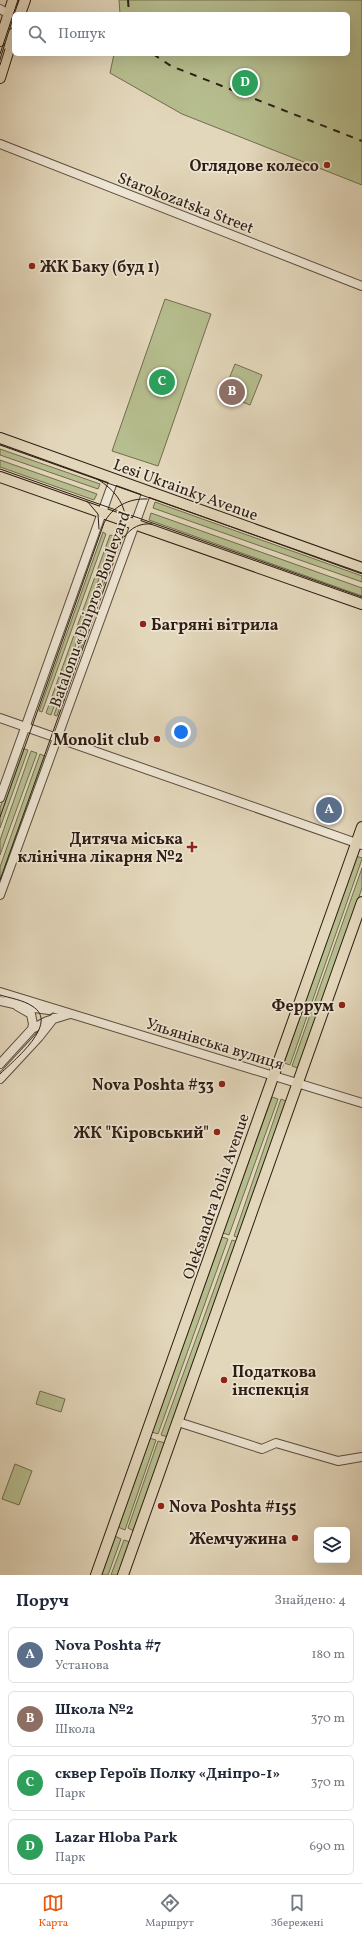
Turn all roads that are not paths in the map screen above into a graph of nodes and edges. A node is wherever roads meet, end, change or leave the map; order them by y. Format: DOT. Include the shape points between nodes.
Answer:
graph roads {
  1 [pos="13,0"];
  2 [pos="25,0"];
  3 [pos="21,12"];
  4 [pos="8,13"];
  5 [pos="12,39"];
  6 [pos="0,41"];
  7 [pos="0,78"];
  8 [pos="0,144"];
  9 [pos="362,286"];
  10 [pos="0,438"];
  11 [pos="0,476"];
  12 [pos="114,479"];
  13 [pos="147,491"];
  14 [pos="101,512"];
  15 [pos="135,524"];
  16 [pos="362,568"];
  17 [pos="362,604"];
  18 [pos="0,718"];
  19 [pos="25,726"];
  20 [pos="58,738"];
  21 [pos="0,798"];
  22 [pos="362,827"];
  23 [pos="359,844"];
  24 [pos="0,895"];
  25 [pos="362,902"];
  26 [pos="0,992"];
  27 [pos="0,1000"];
  28 [pos="17,1006"];
  29 [pos="60,1010"];
  30 [pos="70,1014"];
  31 [pos="54,1018"];
  32 [pos="32,1029"];
  33 [pos="0,1064"];
  34 [pos="273,1075"];
  35 [pos="0,1079"];
  36 [pos="298,1083"];
  37 [pos="362,1103"];
  38 [pos="178,1422"];
  39 [pos="362,1457"];
  40 [pos="96,1575"];
  41 [pos="123,1575"];
  1 -- 4 [label="main road"];
  2 -- 3 [label="main road"];
  4 -- 6 [label="main road"];
  5 -- 7 [label="main road"];
  8 -- 9 [label="street, Starokozatska Street"];
  10 -- 12 [label="main road, Lesi Ukrainky Avenue"];
  11 -- 14 [label="main road"];
  12 -- 13 [label="main road, Lesi Ukrainky Avenue"];
  12 -- 14 [label="street, Batalonu «Dnipro» Boulevard"];
  13 -- 15 [label="street, Batalonu «Dnipro» Boulevard"];
  13 -- 16 [label="main road, Lesi Ukrainky Avenue"];
  14 -- 15 [label="main road"];
  14 -- 19 [label="street, Batalonu «Dnipro» Boulevard"];
  15 -- 17 [label="main road"];
  15 -- 20 [label="street, Batalonu «Dnipro» Boulevard"];
  18 -- 19 [label="street"];
  19 -- 20 [label="street"];
  19 -- 21 [label="street, Batalonu «Dnipro» Boulevard"];
  20 -- 23 [label="street"];
  20 -- 24 [label="street, Batalonu «Dnipro» Boulevard"];
  22 -- 23 [label="main road, Oleksandra Polia Avenue"];
  23 -- 34 [label="main road, Oleksandra Polia Avenue"];
  25 -- 36 [label="main road"];
  26 -- 29 [label="street, Ульянівська вулиця"];
  27 -- 28 [label="street, Ульянівська вулиця"];
  28 -- 29 [label="street, Ульянівська вулиця"];
  28 -- 32 [label="street" via="31,1014"];
  29 -- 30 [label="street, Ульянівська вулиця"];
  30 -- 31 [label="street"];
  30 -- 34 [label="street, Ульянівська вулиця"];
  31 -- 32 [label="street"];
  31 -- 35 [label="street"];
  32 -- 33 [label="street"];
  34 -- 36 [label="street, Ульянівська вулиця"];
  34 -- 40 [label="main road, Oleksandra Polia Avenue"];
  36 -- 37 [label="street, Ульянівська вулиця"];
  36 -- 38 [label="main road"];
  38 -- 39 [label="street" via="262,1449 276,1444 338,1461"];
  38 -- 41 [label="main road"];
}
